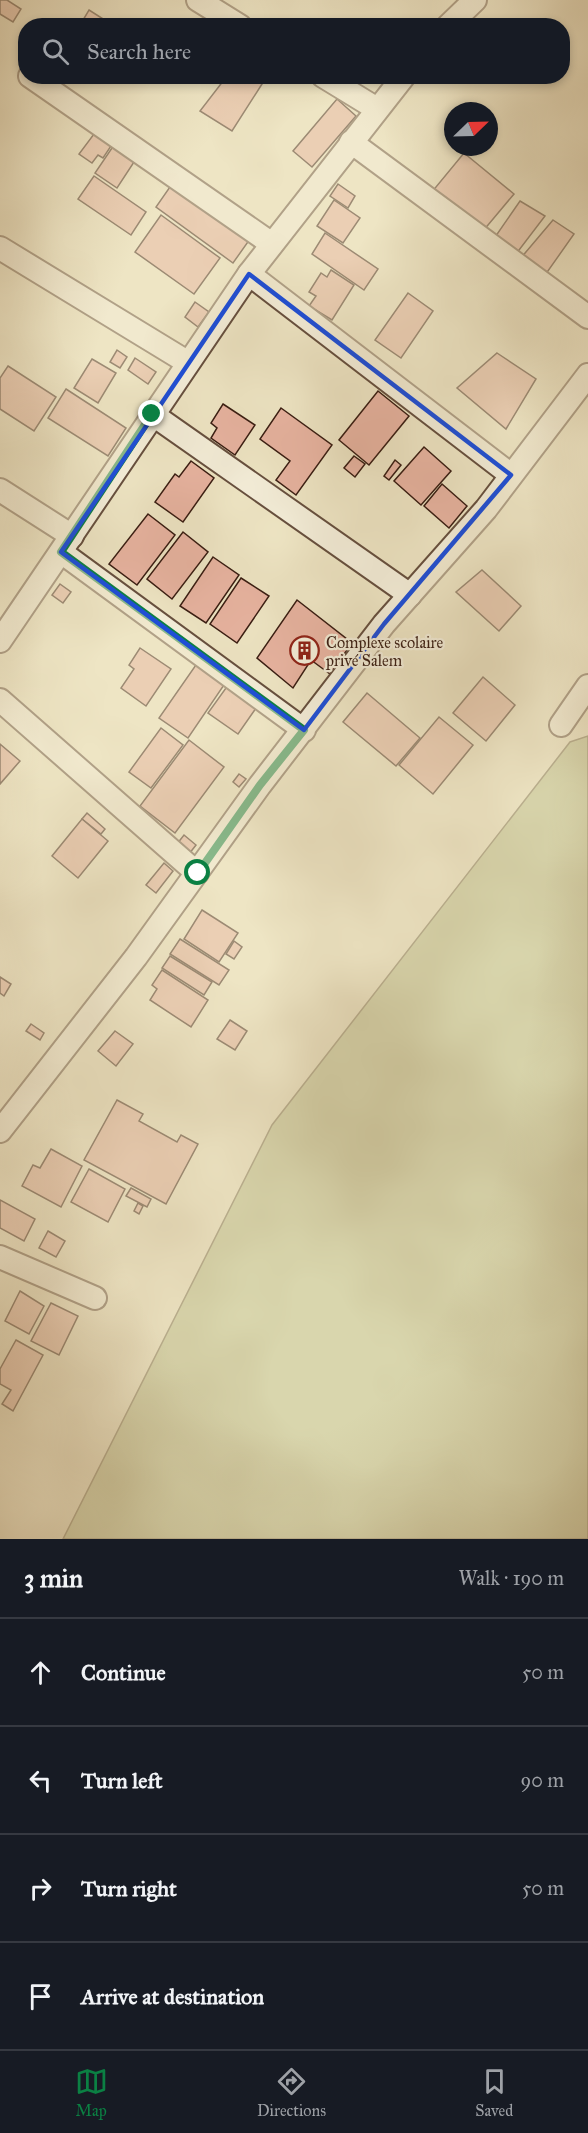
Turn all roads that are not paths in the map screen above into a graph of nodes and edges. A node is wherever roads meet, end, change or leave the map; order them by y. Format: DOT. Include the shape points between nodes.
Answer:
graph roads {
  1 [pos="198,0"];
  2 [pos="475,0"];
  3 [pos="227,18"];
  4 [pos="456,18"];
  5 [pos="40,84"];
  6 [pos="336,84"];
  7 [pos="397,84"];
  8 [pos="376,109"];
  9 [pos="351,142"];
  10 [pos="272,244"];
  11 [pos="0,248"];
  12 [pos="249,274"];
  13 [pos="588,317"];
  14 [pos="187,362"];
  15 [pos="588,375"];
  16 [pos="152,414"];
  17 [pos="511,475"];
  18 [pos="0,490"];
  19 [pos="66,544"];
  20 [pos="410,595"];
  21 [pos="0,641"];
  22 [pos="588,686"];
  23 [pos="0,700"];
  24 [pos="561,725"];
  25 [pos="304,730"];
  26 [pos="198,873"];
  27 [pos="0,1131"];
  28 [pos="0,1257"];
  29 [pos="95,1298"];
  1 -- 3 [label="street"];
  2 -- 4 [label="street"];
  5 -- 10 [label="street"];
  6 -- 8 [label="street"];
  7 -- 8 [label="street"];
  8 -- 9 [label="street"];
  9 -- 10 [label="street"];
  9 -- 13 [label="street"];
  10 -- 12 [label="street"];
  11 -- 14 [label="street"];
  12 -- 14 [label="street"];
  12 -- 17 [label="street"];
  14 -- 16 [label="street"];
  15 -- 17 [label="street"];
  16 -- 19 [label="street"];
  16 -- 20 [label="street"];
  17 -- 20 [label="street"];
  18 -- 19 [label="street"];
  19 -- 21 [label="street"];
  19 -- 25 [label="street"];
  20 -- 25 [label="street"];
  22 -- 24 [label="street"];
  23 -- 26 [label="street"];
  25 -- 26 [label="street"];
  26 -- 27 [label="street"];
  28 -- 29 [label="street"];
}
